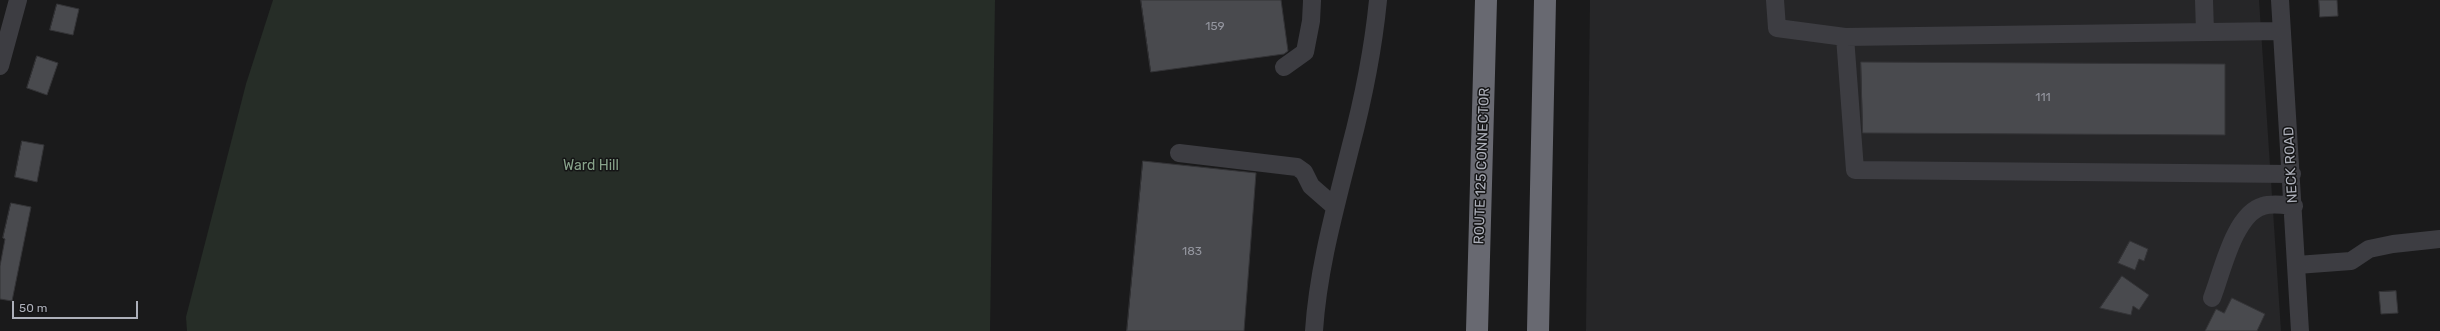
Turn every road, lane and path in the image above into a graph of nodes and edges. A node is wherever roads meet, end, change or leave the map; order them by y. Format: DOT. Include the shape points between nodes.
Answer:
graph roads {
  1 [pos="18,0"];
  2 [pos="1317,0"];
  3 [pos="1378,0"];
  4 [pos="1486,0"];
  5 [pos="1545,0"];
  6 [pos="1775,0"];
  7 [pos="2204,0"];
  8 [pos="2280,0"];
  9 [pos="2282,31"];
  10 [pos="2205,32"];
  11 [pos="1845,37"];
  12 [pos="0,66"];
  13 [pos="1284,67"];
  14 [pos="1179,153"];
  15 [pos="2292,174"];
  16 [pos="2294,206"];
  17 [pos="1335,207"];
  18 [pos="2440,239"];
  19 [pos="1538,262"];
  20 [pos="2297,265"];
  21 [pos="2212,298"];
  22 [pos="1314,331"];
  23 [pos="1477,331"];
  24 [pos="1538,331"];
  25 [pos="1550,331"];
  26 [pos="2300,331"];
  1 -- 12 [label="street"];
  2 -- 13 [label="street" via="1305,52"];
  3 -- 17 [label="street" via="1365,87"];
  4 -- 23 [label="highway, ROUTE 125 CONNECTOR"];
  5 -- 19 [label="highway"];
  6 -- 11 [label="street" via="1777,28"];
  7 -- 10 [label="street"];
  8 -- 9 [label="street, NECK ROAD"];
  9 -- 10 [label="street"];
  9 -- 15 [label="street, NECK ROAD"];
  10 -- 11 [label="street"];
  11 -- 15 [label="street" via="1855,170"];
  14 -- 17 [label="street" via="1297,167 1304,172 1311,186"];
  15 -- 16 [label="street, NECK ROAD"];
  16 -- 20 [label="street, NECK ROAD"];
  16 -- 21 [label="street" via="2261,206 2250,213 2236,232"];
  17 -- 22 [label="street" via="1315,310"];
  18 -- 20 [label="street" via="2369,249 2351,261"];
  19 -- 24 [label="highway"];
  19 -- 25 [label="highway"];
  20 -- 26 [label="street, NECK ROAD"];
}
